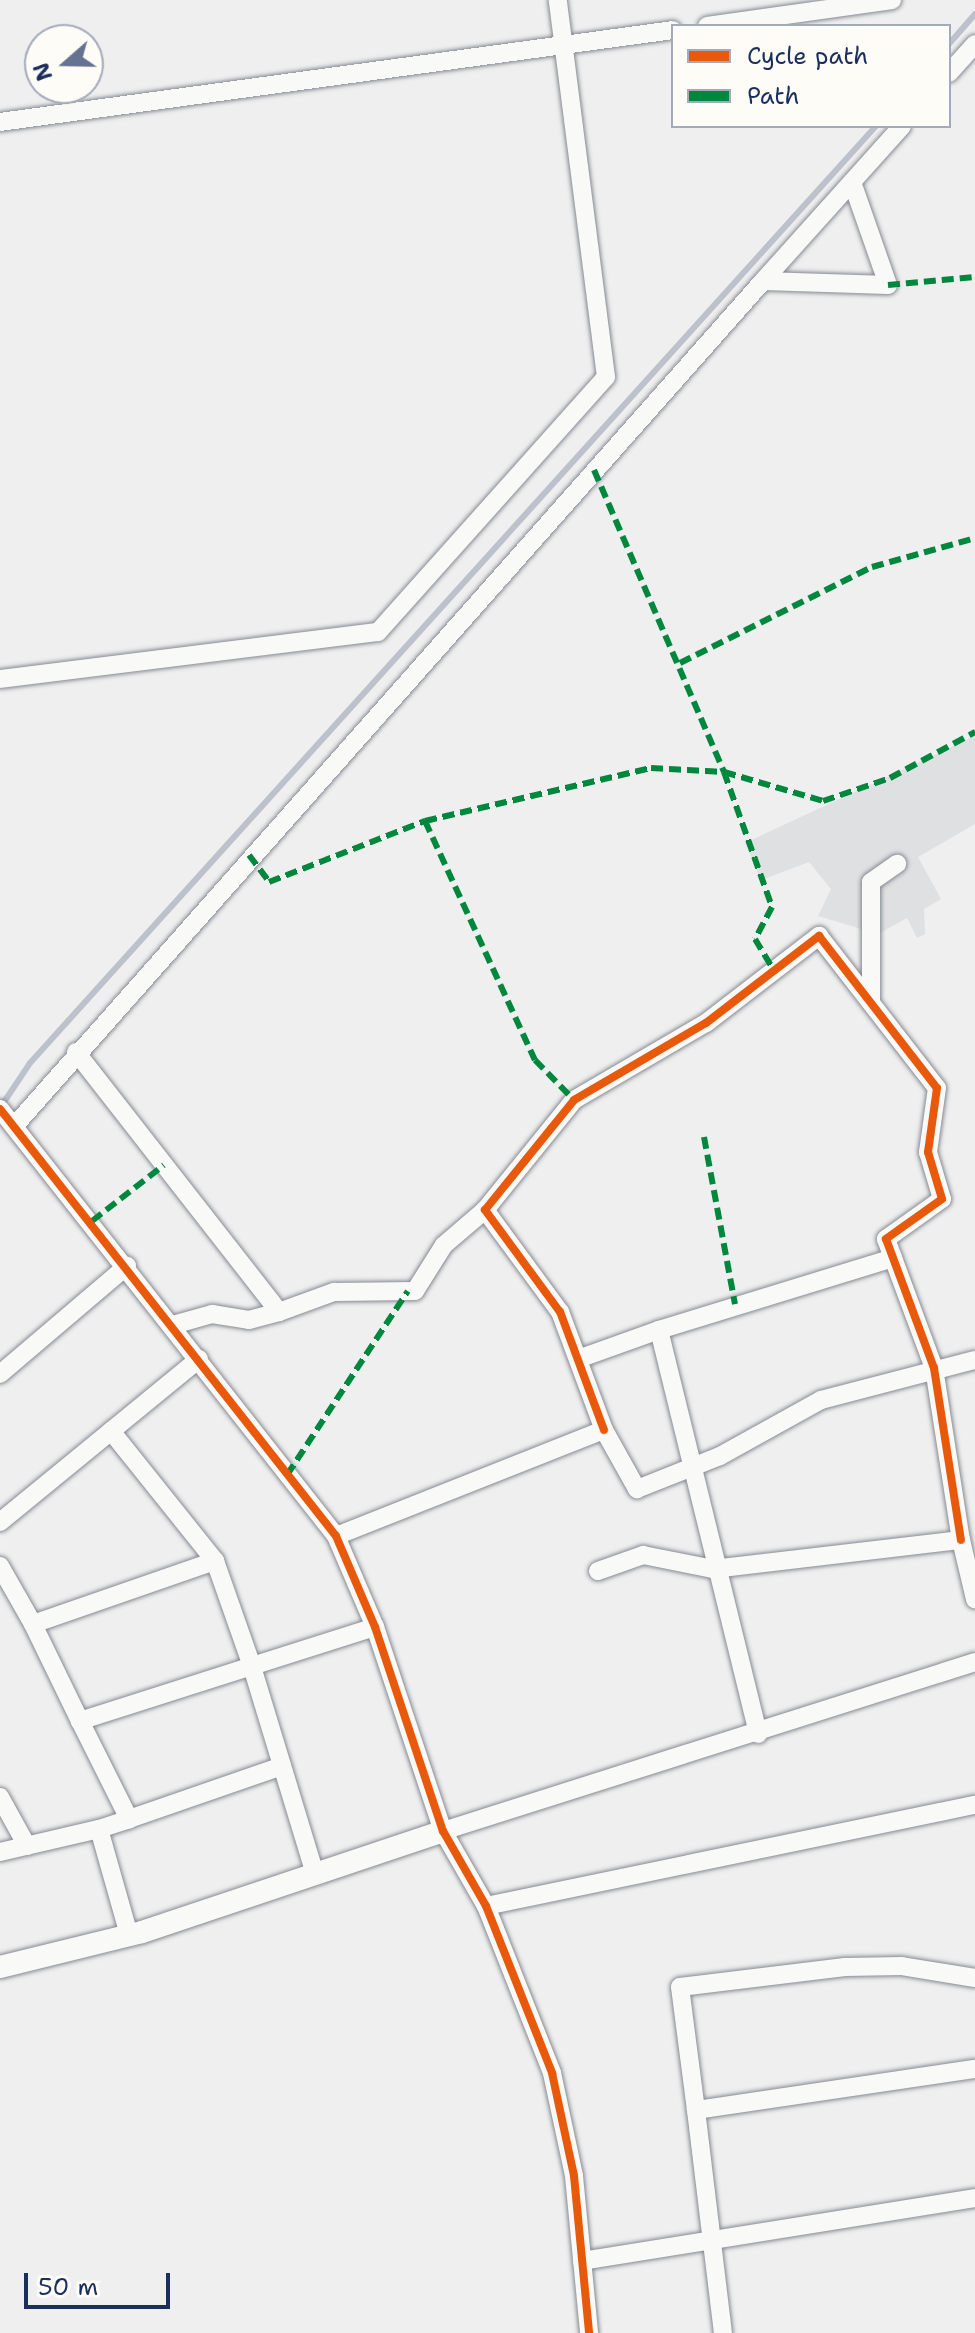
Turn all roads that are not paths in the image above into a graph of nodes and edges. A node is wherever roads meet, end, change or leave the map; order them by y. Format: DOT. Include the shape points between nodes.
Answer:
graph roads {
  1 [pos="558,0"];
  2 [pos="892,0"];
  3 [pos="721,24"];
  4 [pos="671,30"];
  5 [pos="564,44"];
  6 [pos="975,44"];
  7 [pos="951,71"];
  8 [pos="0,122"];
  9 [pos="900,128"];
  10 [pos="852,182"];
  11 [pos="763,281"];
  12 [pos="0,679"];
  13 [pos="897,864"];
  14 [pos="871,1003"];
  15 [pos="76,1052"];
  16 [pos="0,1109"];
  17 [pos="17,1123"];
  18 [pos="485,1210"];
  19 [pos="893,1258"];
  20 [pos="127,1266"];
  21 [pos="279,1312"];
  22 [pos="173,1325"];
  23 [pos="659,1330"];
  24 [pos="199,1359"];
  25 [pos="578,1359"];
  26 [pos="975,1360"];
  27 [pos="934,1368"];
  28 [pos="0,1374"];
  29 [pos="604,1430"];
  30 [pos="111,1431"];
  31 [pos="691,1468"];
  32 [pos="0,1522"];
  33 [pos="336,1536"];
  34 [pos="961,1540"];
  35 [pos="215,1561"];
  36 [pos="0,1566"];
  37 [pos="713,1569"];
  38 [pos="598,1571"];
  39 [pos="975,1599"];
  40 [pos="33,1624"];
  41 [pos="375,1627"];
  42 [pos="975,1662"];
  43 [pos="252,1666"];
  44 [pos="80,1721"];
  45 [pos="758,1734"];
  46 [pos="282,1766"];
  47 [pos="0,1797"];
  48 [pos="975,1805"];
  49 [pos="129,1819"];
  50 [pos="99,1829"];
  51 [pos="443,1831"];
  52 [pos="27,1846"];
  53 [pos="0,1852"];
  54 [pos="315,1874"];
  55 [pos="486,1906"];
  56 [pos="129,1935"];
  57 [pos="0,1967"];
  58 [pos="975,1978"];
  59 [pos="975,2069"];
  60 [pos="696,2110"];
  61 [pos="975,2198"];
  62 [pos="715,2241"];
  63 [pos="582,2261"];
  64 [pos="589,2333"];
  65 [pos="723,2333"];
  1 -- 5 [label="street"];
  2 -- 3 [label="street"];
  4 -- 5 [label="street"];
  5 -- 8 [label="street"];
  5 -- 12 [label="street" via="606,377 596,389 378,632"];
  6 -- 7 [label="street"];
  9 -- 10 [label="street"];
  10 -- 11 [label="street"];
  10 -- 11 [label="street" via="888,285"];
  11 -- 15 [label="street"];
  13 -- 14 [label="street" via="871,882"];
  14 -- 18 [label="street" via="819,936 706,1023 574,1100"];
  14 -- 19 [label="street" via="937,1088 928,1152 942,1199 886,1239"];
  15 -- 17 [label="street"];
  15 -- 21 [label="street"];
  16 -- 17 [label="street"];
  17 -- 20 [label="street"];
  18 -- 21 [label="street" via="444,1245 415,1291 334,1292"];
  18 -- 25 [label="street" via="560,1312"];
  19 -- 23 [label="street"];
  19 -- 27 [label="street"];
  20 -- 22 [label="street"];
  20 -- 28 [label="street"];
  21 -- 22 [label="street" via="249,1320 212,1314"];
  22 -- 24 [label="street"];
  23 -- 25 [label="street"];
  23 -- 31 [label="street"];
  24 -- 30 [label="street"];
  24 -- 33 [label="street"];
  25 -- 29 [label="street"];
  26 -- 27 [label="street"];
  27 -- 31 [label="street" via="821,1400"];
  27 -- 34 [label="street"];
  29 -- 31 [label="street" via="637,1489"];
  29 -- 33 [label="street"];
  30 -- 32 [label="street"];
  30 -- 35 [label="street"];
  31 -- 37 [label="street"];
  33 -- 41 [label="street"];
  34 -- 37 [label="street"];
  34 -- 39 [label="street"];
  35 -- 40 [label="street"];
  35 -- 43 [label="street"];
  36 -- 40 [label="street"];
  37 -- 38 [label="street" via="643,1555"];
  37 -- 45 [label="street"];
  40 -- 44 [label="street"];
  41 -- 43 [label="street"];
  41 -- 51 [label="street"];
  42 -- 45 [label="street"];
  43 -- 44 [label="street"];
  43 -- 46 [label="street"];
  44 -- 49 [label="street"];
  45 -- 51 [label="street"];
  46 -- 49 [label="street"];
  46 -- 54 [label="street"];
  47 -- 52 [label="street"];
  48 -- 55 [label="street"];
  49 -- 50 [label="street"];
  50 -- 52 [label="street"];
  50 -- 56 [label="street"];
  51 -- 54 [label="street"];
  51 -- 55 [label="street"];
  52 -- 53 [label="street"];
  54 -- 56 [label="street"];
  55 -- 63 [label="street" via="552,2073"];
  56 -- 57 [label="street"];
  58 -- 60 [label="street" via="902,1966 816,1968 680,1987"];
  59 -- 60 [label="street"];
  60 -- 62 [label="street"];
  61 -- 62 [label="street"];
  62 -- 63 [label="street"];
  62 -- 65 [label="street"];
  63 -- 64 [label="street"];
}
